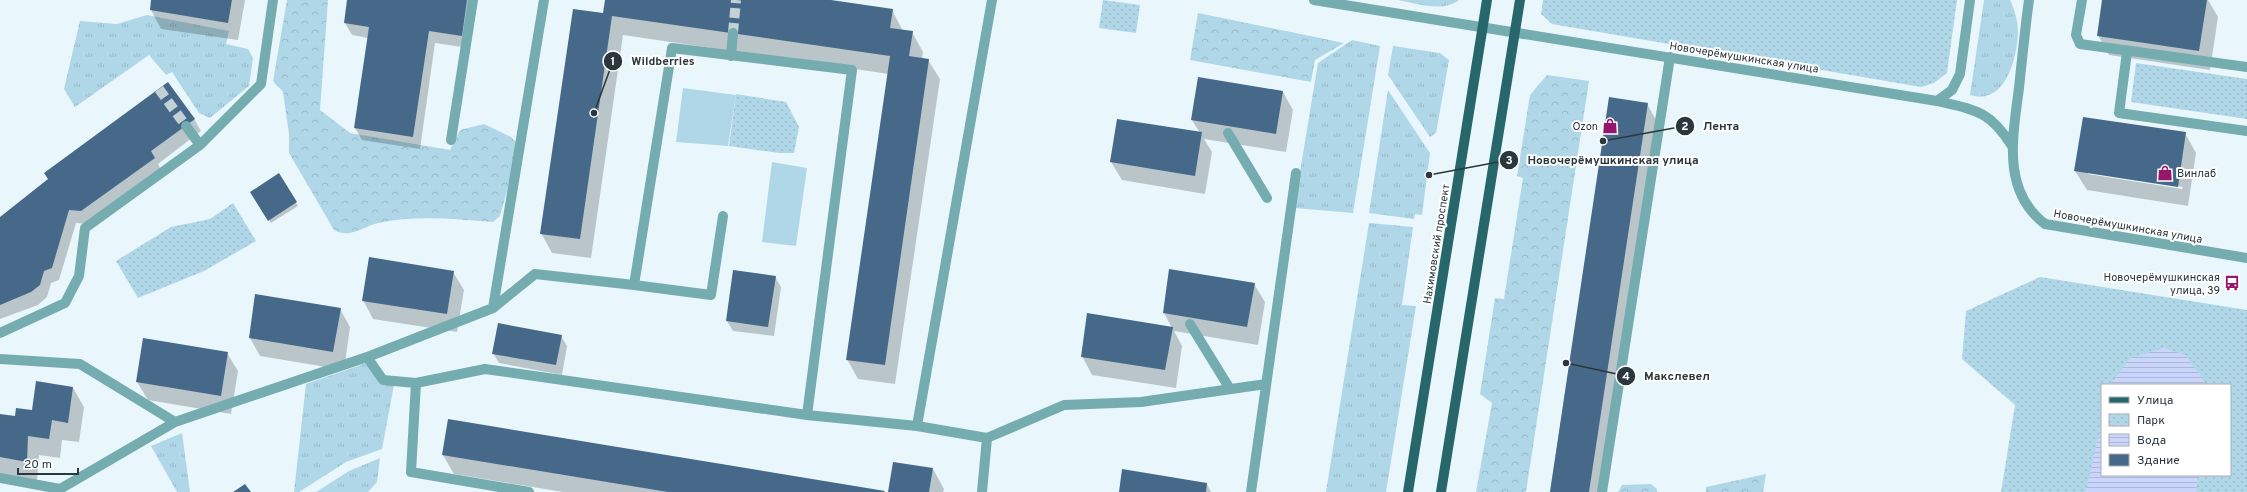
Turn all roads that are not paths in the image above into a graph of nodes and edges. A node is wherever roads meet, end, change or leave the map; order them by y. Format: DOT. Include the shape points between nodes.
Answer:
graph roads {
  1 [pos="273,0"];
  2 [pos="473,0"];
  3 [pos="544,0"];
  4 [pos="992,0"];
  5 [pos="1314,0"];
  6 [pos="1487,0"];
  7 [pos="1520,0"];
  8 [pos="1970,0"];
  9 [pos="2029,0"];
  10 [pos="2082,0"];
  11 [pos="1482,26"];
  12 [pos="1515,31"];
  13 [pos="733,33"];
  14 [pos="2127,52"];
  15 [pos="731,56"];
  16 [pos="1670,57"];
  17 [pos="2247,67"];
  18 [pos="1937,101"];
  19 [pos="186,126"];
  20 [pos="2247,131"];
  21 [pos="1228,133"];
  22 [pos="451,140"];
  23 [pos="200,145"];
  24 [pos="2012,146"];
  25 [pos="1296,173"];
  26 [pos="1267,198"];
  27 [pos="723,216"];
  28 [pos="2247,258"];
  29 [pos="634,285"];
  30 [pos="493,308"];
  31 [pos="1190,324"];
  32 [pos="0,333"];
  33 [pos="367,357"];
  34 [pos="0,359"];
  35 [pos="416,383"];
  36 [pos="1266,384"];
  37 [pos="1230,389"];
  38 [pos="807,415"];
  39 [pos="175,422"];
  40 [pos="917,426"];
  41 [pos="987,438"];
  42 [pos="0,478"];
  43 [pos="529,492"];
  44 [pos="982,492"];
  45 [pos="1251,492"];
  46 [pos="1408,492"];
  47 [pos="1441,492"];
  48 [pos="1602,492"];
  1 -- 23 [label="street" via="260,84"];
  2 -- 22 [label="street"];
  3 -- 30 [label="street"];
  4 -- 40 [label="street"];
  5 -- 11 [label="street, Новочерёмушкинская улица"];
  6 -- 11 [label="main road, Нахимовский проспект"];
  7 -- 12 [label="main road"];
  8 -- 18 [label="street" via="1960,74 1952,90"];
  9 -- 24 [label="street, Новочерёмушкинская улица"];
  10 -- 14 [label="street" via="2076,35 2080,44"];
  11 -- 12 [label="street, Новочерёмушкинская улица"];
  11 -- 46 [label="main road, Нахимовский проспект"];
  12 -- 16 [label="street, Новочерёмушкинская улица"];
  12 -- 47 [label="main road"];
  13 -- 15 [label="street"];
  14 -- 17 [label="street"];
  14 -- 20 [label="street" via="2119,113"];
  15 -- 29 [label="street" via="672,48"];
  15 -- 38 [label="street" via="852,70"];
  16 -- 18 [label="street, Новочерёмушкинская улица"];
  16 -- 48 [label="street"];
  18 -- 24 [label="street, Новочерёмушкинская улица" via="1965,107 1987,116"];
  19 -- 23 [label="street"];
  21 -- 26 [label="street"];
  23 -- 32 [label="street" via="84,228 79,276 65,303"];
  24 -- 28 [label="street, Новочерёмушкинская улица" via="2015,175 2022,196 2031,213 2045,224"];
  25 -- 36 [label="street"];
  27 -- 29 [label="street" via="711,295"];
  29 -- 30 [label="street" via="535,274"];
  30 -- 33 [label="street"];
  31 -- 37 [label="street"];
  33 -- 35 [label="street" via="383,380"];
  33 -- 39 [label="street"];
  34 -- 39 [label="street" via="80,364"];
  35 -- 38 [label="street" via="485,370"];
  35 -- 43 [label="street" via="411,472"];
  36 -- 37 [label="street"];
  36 -- 45 [label="street"];
  37 -- 41 [label="street" via="1141,402 1064,405"];
  38 -- 40 [label="street"];
  39 -- 42 [label="street" via="60,489"];
  40 -- 41 [label="street"];
  41 -- 44 [label="street"];
}
